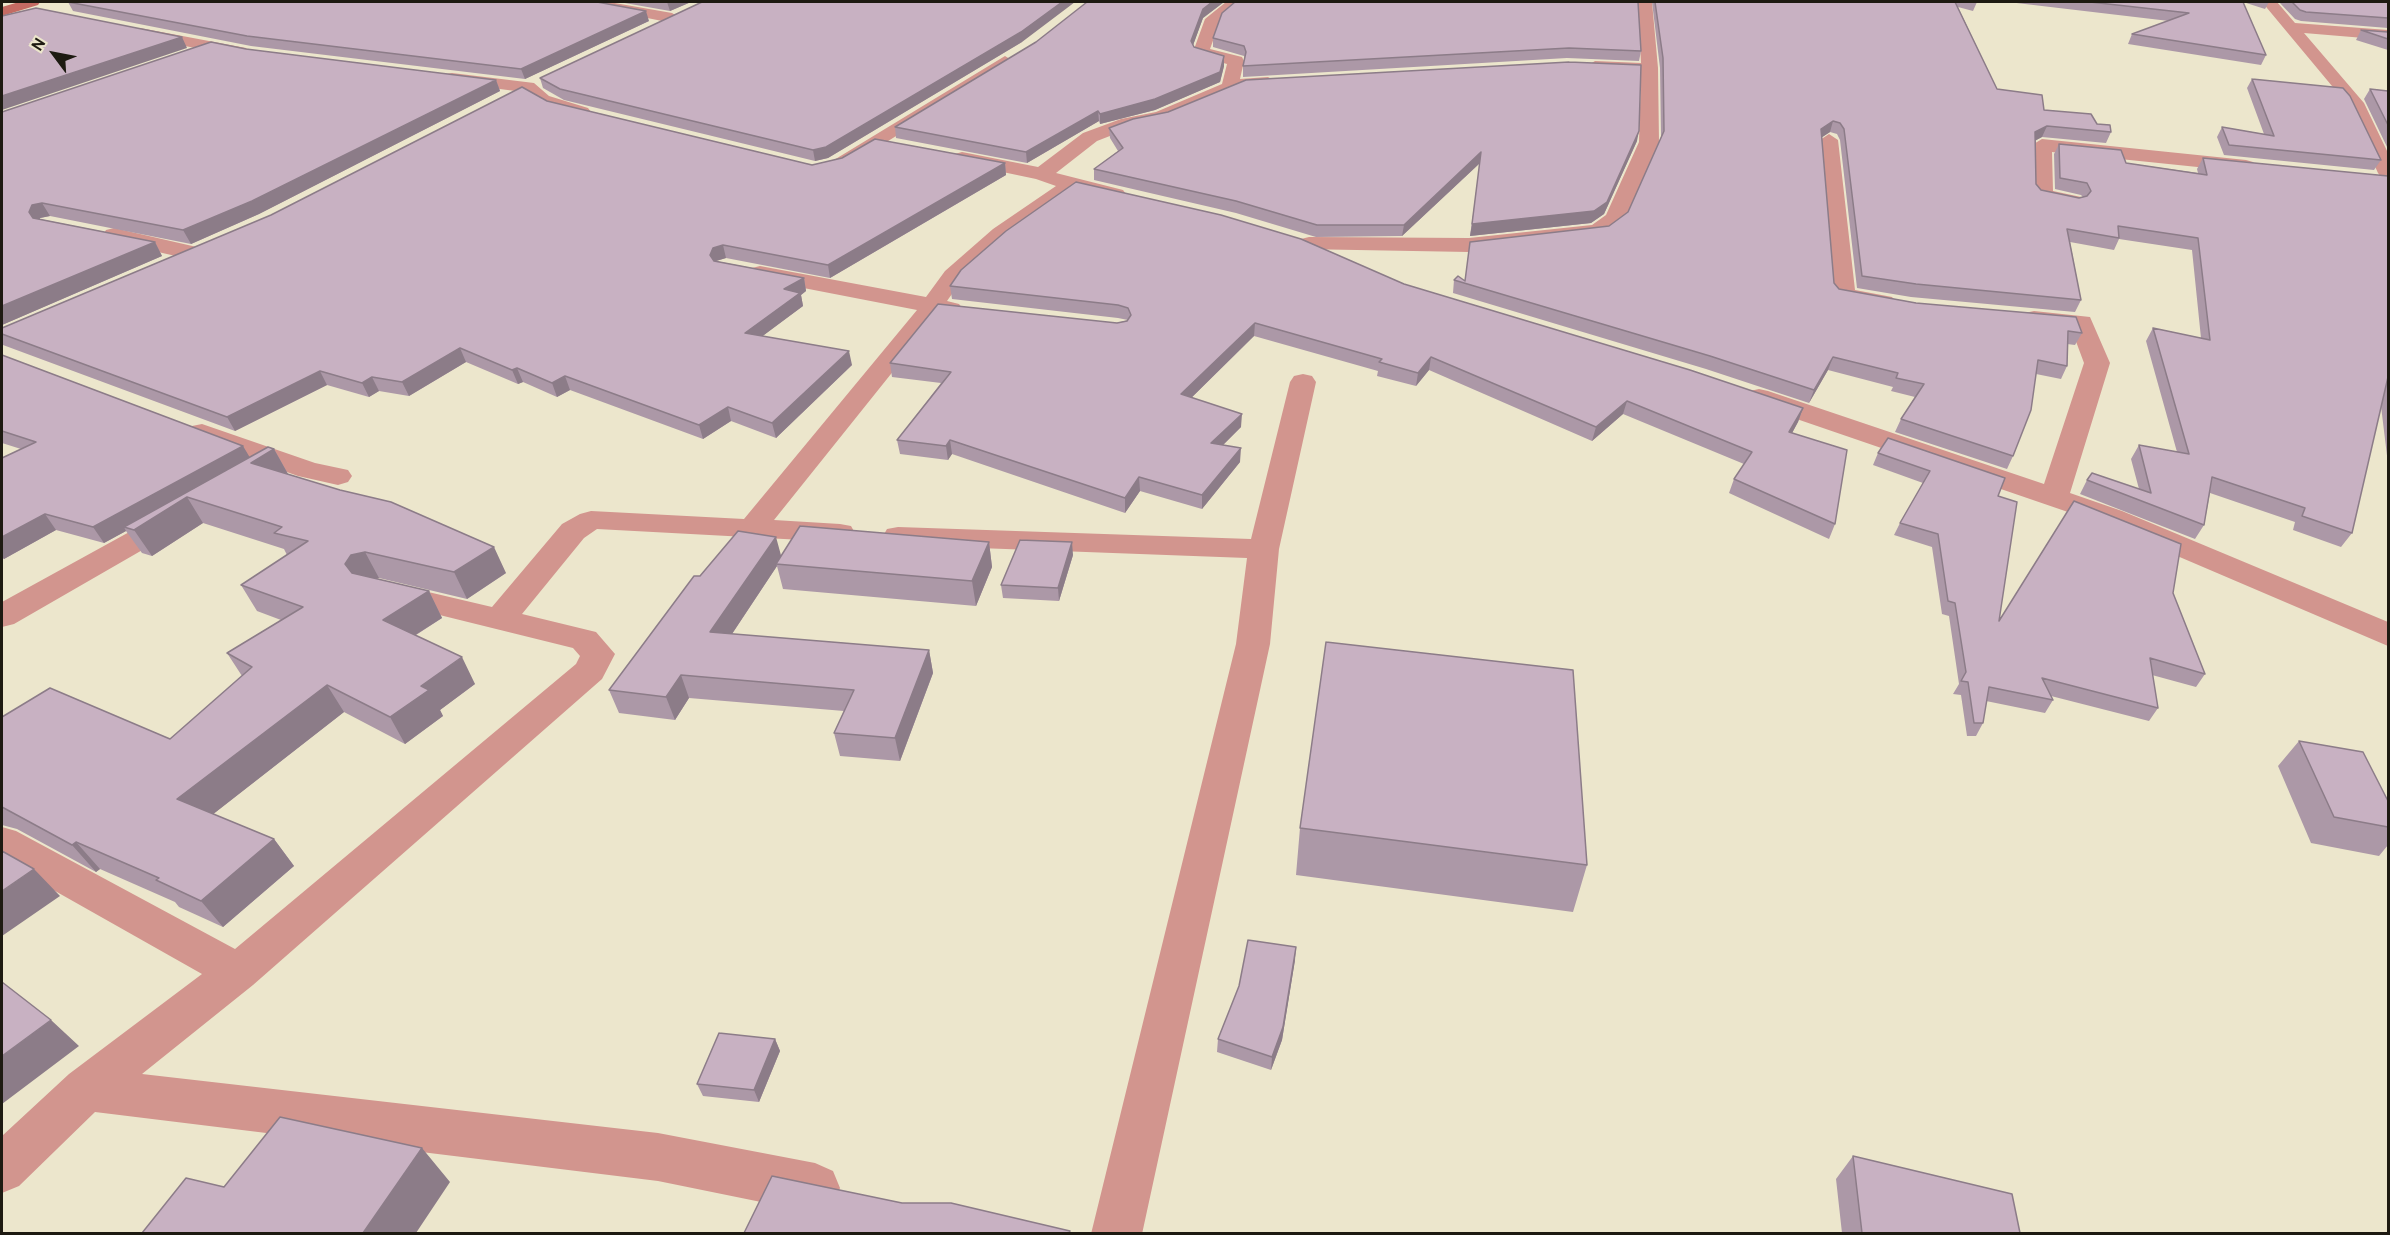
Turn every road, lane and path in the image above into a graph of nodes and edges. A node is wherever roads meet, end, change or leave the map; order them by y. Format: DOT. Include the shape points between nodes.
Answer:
graph roads {
  1 [pos="33,2"];
  2 [pos="588,2"];
  3 [pos="1235,2"];
  4 [pos="1645,2"];
  5 [pos="2269,2"];
  6 [pos="9,10"];
  7 [pos="50,14"];
  8 [pos="2291,27"];
  9 [pos="128,30"];
  10 [pos="641,33"];
  11 [pos="2388,35"];
  12 [pos="213,48"];
  13 [pos="1021,52"];
  14 [pos="262,55"];
  15 [pos="180,59"];
  16 [pos="1579,65"];
  17 [pos="1650,68"];
  18 [pos="436,76"];
  19 [pos="547,78"];
  20 [pos="1287,80"];
  21 [pos="528,87"];
  22 [pos="1230,87"];
  23 [pos="497,103"];
  24 [pos="601,117"];
  25 [pos="1829,140"];
  26 [pos="871,141"];
  27 [pos="905,148"];
  28 [pos="939,154"];
  29 [pos="2261,167"];
  30 [pos="824,168"];
  31 [pos="2388,173"];
  32 [pos="1042,174"];
  33 [pos="2365,178"];
  34 [pos="2388,180"];
  35 [pos="1072,184"];
  36 [pos="1139,200"];
  37 [pos="2074,201"];
  38 [pos="92,231"];
  39 [pos="214,244"];
  40 [pos="193,253"];
  41 [pos="161,267"];
  42 [pos="1360,267"];
  43 [pos="737,269"];
  44 [pos="932,306"];
  45 [pos="1911,306"];
  46 [pos="978,312"];
  47 [pos="2013,316"];
  48 [pos="1303,382"];
  49 [pos="1741,391"];
  50 [pos="178,423"];
  51 [pos="280,460"];
  52 [pos="338,476"];
  53 [pos="249,477"];
  54 [pos="2054,497"];
  55 [pos="197,506"];
  56 [pos="752,528"];
  57 [pos="1264,549"];
  58 [pos="378,590"];
  59 [pos="2,616"];
  60 [pos="500,619"];
  61 [pos="2388,635"];
  62 [pos="2,842"];
  63 [pos="238,972"];
  64 [pos="86,1089"];
  65 [pos="2,1169"];
  66 [pos="854,1196"];
  67 [pos="1116,1233"];
  1 -- 6 [label="street"];
  2 -- 10 [label="street" via="680,14"];
  3 -- 22 [label="street" via="1213,19 1201,52 1236,61"];
  4 -- 17 [label="street"];
  5 -- 8 [label="street"];
  6 -- 7 [label="street"];
  8 -- 11 [label="street"];
  8 -- 31 [label="street" via="2355,103"];
  9 -- 12 [label="street"];
  12 -- 14 [label="street"];
  12 -- 15 [label="street"];
  13 -- 26 [label="street"];
  16 -- 17 [label="street"];
  17 -- 42 [label="street" via="1648,142 1615,218 1598,231 1469,244 1299,241"];
  18 -- 21 [label="street"];
  19 -- 21 [label="street"];
  20 -- 22 [label="street"];
  21 -- 23 [label="street"];
  21 -- 24 [label="street" via="556,106"];
  22 -- 32 [label="street" via="1161,116 1090,137"];
  25 -- 45 [label="street" via="1844,295"];
  26 -- 27 [label="street"];
  26 -- 30 [label="street"];
  28 -- 32 [label="street"];
  29 -- 37 [label="street" via="2042,145 2043,195"];
  32 -- 35 [label="street"];
  33 -- 34 [label="street"];
  35 -- 36 [label="street"];
  35 -- 44 [label="street" via="1001,234 952,276"];
  38 -- 40 [label="street"];
  39 -- 40 [label="street"];
  40 -- 41 [label="street"];
  43 -- 44 [label="street"];
  44 -- 46 [label="street"];
  44 -- 56 [label="street"];
  47 -- 54 [label="street" via="2081,322 2097,363"];
  48 -- 57 [label="street"];
  49 -- 54 [label="street"];
  50 -- 51 [label="street"];
  51 -- 52 [label="street"];
  51 -- 53 [label="street"];
  54 -- 61 [label="street" via="2111,517"];
  55 -- 59 [label="street"];
  56 -- 57 [label="street"];
  56 -- 60 [label="street" via="591,519 573,531"];
  57 -- 67 [label="street" via="1253,644"];
  58 -- 60 [label="street"];
  60 -- 63 [label="street" via="584,640 598,654 590,671"];
  62 -- 63 [label="street"];
  63 -- 64 [label="street"];
  64 -- 65 [label="street"];
  64 -- 66 [label="street" via="658,1157"];
}
